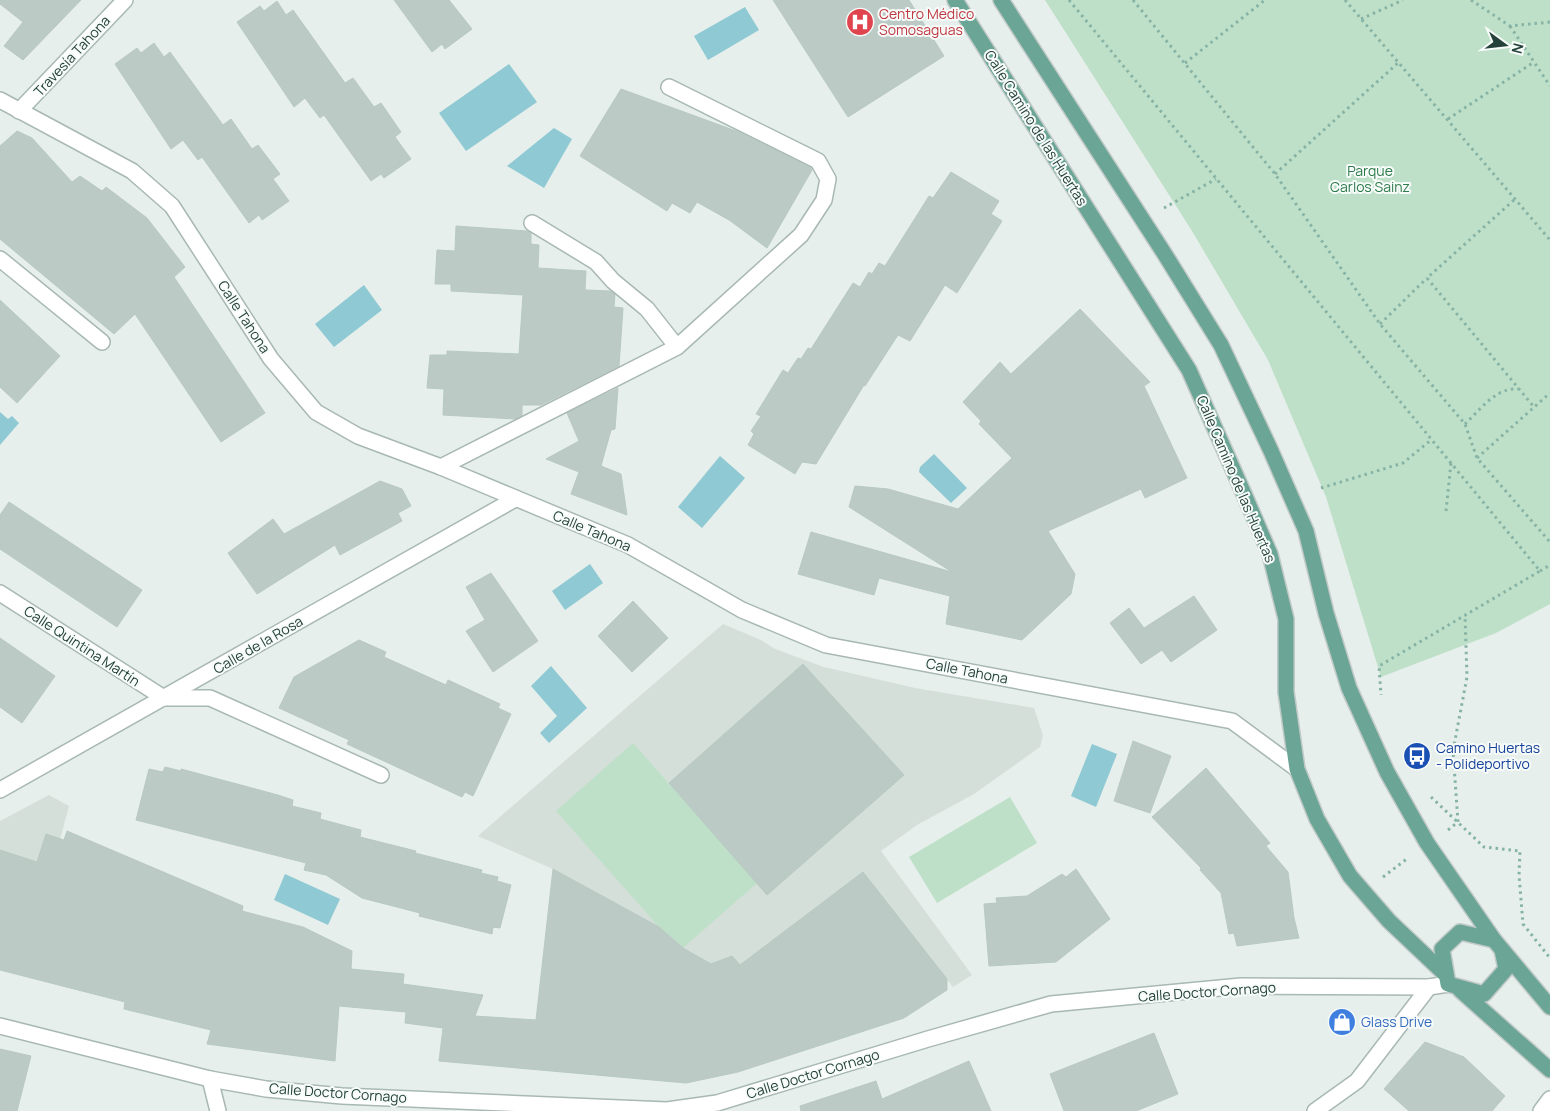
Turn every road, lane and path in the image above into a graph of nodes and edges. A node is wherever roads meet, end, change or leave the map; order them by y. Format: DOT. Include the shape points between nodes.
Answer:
graph roads {
  1 [pos="125,0"];
  2 [pos="955,0"];
  3 [pos="1001,0"];
  4 [pos="1069,0"];
  5 [pos="1132,0"];
  6 [pos="1265,0"];
  7 [pos="1345,0"];
  8 [pos="1403,0"];
  9 [pos="1471,0"];
  10 [pos="1361,19"];
  11 [pos="1550,22"];
  12 [pos="1510,26"];
  13 [pos="1185,62"];
  14 [pos="1534,62"];
  15 [pos="1398,63"];
  16 [pos="1550,86"];
  17 [pos="669,87"];
  18 [pos="0,100"];
  19 [pos="19,112"];
  20 [pos="1448,119"];
  21 [pos="1275,174"];
  22 [pos="1216,179"];
  23 [pos="1514,200"];
  24 [pos="1143,220"];
  25 [pos="532,223"];
  26 [pos="1550,240"];
  27 [pos="0,259"];
  28 [pos="1427,278"];
  29 [pos="1380,324"];
  30 [pos="102,342"];
  31 [pos="677,347"];
  32 [pos="1518,389"];
  33 [pos="1550,393"];
  34 [pos="1534,407"];
  35 [pos="1465,424"];
  36 [pos="1431,440"];
  37 [pos="1477,458"];
  38 [pos="1451,462"];
  39 [pos="441,467"];
  40 [pos="1321,488"];
  41 [pos="515,499"];
  42 [pos="1446,511"];
  43 [pos="1550,542"];
  44 [pos="1550,565"];
  45 [pos="1540,571"];
  46 [pos="0,593"];
  47 [pos="1465,615"];
  48 [pos="164,698"];
  49 [pos="1384,703"];
  50 [pos="1297,769"];
  51 [pos="381,775"];
  52 [pos="0,790"];
  53 [pos="1426,792"];
  54 [pos="1458,822"];
  55 [pos="1427,843"];
  56 [pos="1363,891"];
  57 [pos="1498,943"];
  58 [pos="1550,958"];
  59 [pos="1450,982"];
  60 [pos="1429,987"];
  61 [pos="1550,1007"];
  62 [pos="0,1026"];
  63 [pos="1550,1070"];
  64 [pos="210,1079"];
  65 [pos="1550,1099"];
  66 [pos="218,1111"];
  67 [pos="1315,1111"];
  68 [pos="1540,1111"];
  1 -- 19 [label="street, Travesía Tahona"];
  2 -- 50 [label="main road, Calle Camino de las Huertas" via="1189,370 1270,554 1286,619 1286,692"];
  3 -- 24 [label="main road"];
  4 -- 22 [label="path"];
  5 -- 13 [label="path"];
  6 -- 13 [label="path"];
  7 -- 10 [label="path"];
  8 -- 10 [label="path"];
  9 -- 12 [label="path"];
  10 -- 15 [label="path"];
  11 -- 12 [label="path"];
  12 -- 14 [label="path"];
  13 -- 21 [label="path"];
  14 -- 16 [label="path"];
  14 -- 20 [label="path"];
  15 -- 20 [label="path"];
  15 -- 21 [label="path"];
  17 -- 31 [label="street" via="818,162 828,179 824,200 801,235"];
  18 -- 19 [label="street, Calle Tahona"];
  19 -- 39 [label="street, Calle Tahona" via="132,171 172,206 271,359 316,412 358,436"];
  20 -- 23 [label="path"];
  21 -- 29 [label="path"];
  22 -- 24 [label="path"];
  22 -- 36 [label="path"];
  23 -- 26 [label="path"];
  23 -- 28 [label="path"];
  24 -- 55 [label="main road" via="1221,345 1271,451 1306,531 1349,688 1387,772"];
  25 -- 31 [label="street" via="596,262 647,309"];
  27 -- 30 [label="street"];
  28 -- 29 [label="path"];
  28 -- 32 [label="path"];
  29 -- 35 [label="path"];
  31 -- 39 [label="street"];
  32 -- 34 [label="path"];
  32 -- 35 [label="path" via="1499,392"];
  33 -- 34 [label="path"];
  34 -- 37 [label="path"];
  35 -- 37 [label="path"];
  36 -- 38 [label="path"];
  36 -- 40 [label="path" via="1403,463"];
  37 -- 43 [label="path"];
  38 -- 42 [label="path"];
  38 -- 45 [label="path"];
  39 -- 41 [label="street, Calle Tahona"];
  41 -- 48 [label="street, Calle de la Rosa"];
  41 -- 50 [label="street, Calle Tahona" via="628,545 742,610 826,645 1232,721"];
  44 -- 45 [label="path"];
  45 -- 47 [label="path"];
  46 -- 48 [label="street, Calle Quintina Martín"];
  47 -- 49 [label="path" via="1379,666 1380,694"];
  47 -- 54 [label="path" via="1467,677 1453,751"];
  48 -- 51 [label="street" via="210,698"];
  48 -- 52 [label="street, Calle de la Rosa"];
  50 -- 56 [label="main road, Calle Camino de las Huertas" via="1317,818 1350,876"];
  53 -- 54 [label="path"];
  54 -- 55 [label="path"];
  54 -- 58 [label="path" via="1484,847 1520,851 1518,875 1523,924"];
  55 -- 56 [label="path"];
  55 -- 57 [label="main road"];
  56 -- 59 [label="main road, Calle Camino de las Huertas"];
  57 -- 59 [label="main road" via="1506,969 1484,994"];
  57 -- 59 [label="main road" via="1460,932 1442,949"];
  57 -- 61 [label="main road"];
  59 -- 60 [label="street, Calle Doctor Cornago"];
  59 -- 63 [label="main road, Calle Camino de las Huertas"];
  60 -- 64 [label="street, Calle Doctor Cornago" via="1241,986 1051,1004 717,1103 666,1110 342,1096"];
  60 -- 67 [label="street" via="1357,1081"];
  62 -- 64 [label="street, Calle Doctor Cornago"];
  64 -- 66 [label="street"];
  65 -- 68 [label="street"];
}
